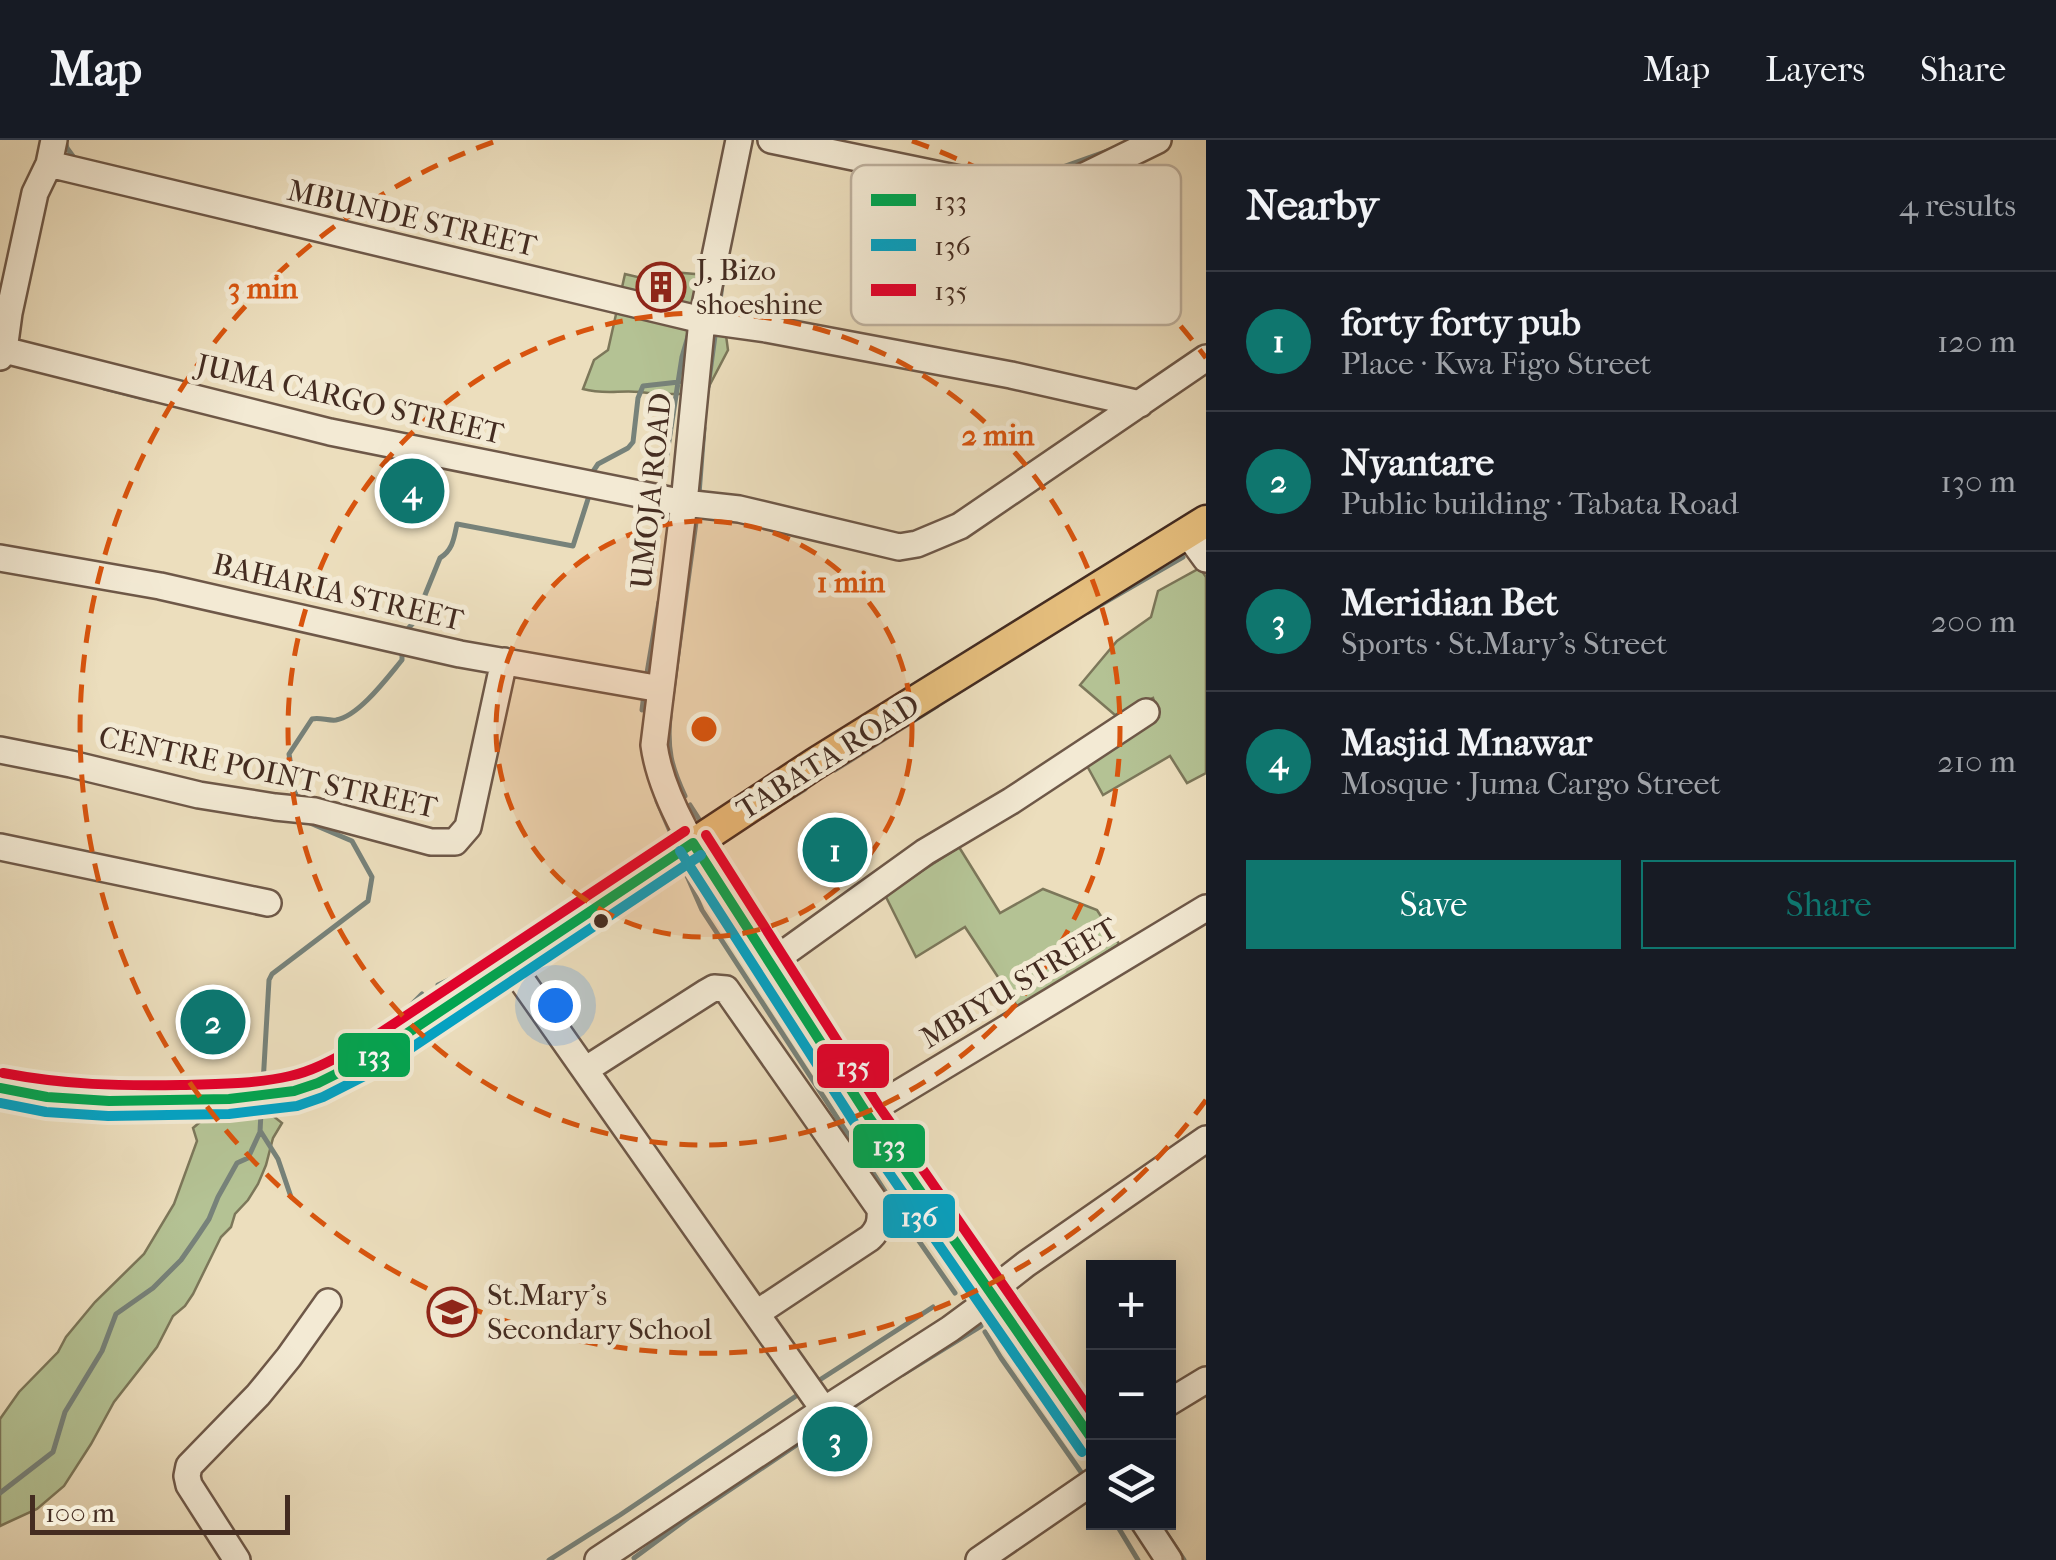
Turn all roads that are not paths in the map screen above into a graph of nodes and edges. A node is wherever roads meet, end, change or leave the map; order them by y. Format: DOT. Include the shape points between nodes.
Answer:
graph roads {
  1 [pos="739,140"];
  2 [pos="770,140"];
  3 [pos="1158,140"];
  4 [pos="52,152"];
  5 [pos="892,165"];
  6 [pos="1108,165"];
  7 [pos="702,320"];
  8 [pos="2,354"];
  9 [pos="1206,358"];
  10 [pos="1140,404"];
  11 [pos="684,503"];
  12 [pos="1196,527"];
  13 [pos="0,558"];
  14 [pos="1206,559"];
  15 [pos="504,661"];
  16 [pos="662,689"];
  17 [pos="1146,712"];
  18 [pos="0,750"];
  19 [pos="693,843"];
  20 [pos="0,847"];
  21 [pos="268,904"];
  22 [pos="1206,908"];
  23 [pos="769,964"];
  24 [pos="511,965"];
  25 [pos="585,1070"];
  26 [pos="0,1088"];
  27 [pos="866,1113"];
  28 [pos="1206,1140"];
  29 [pos="992,1298"];
  30 [pos="328,1302"];
  31 [pos="757,1314"];
  32 [pos="1206,1380"];
  33 [pos="1176,1398"];
  34 [pos="824,1410"];
  35 [pos="1092,1440"];
  36 [pos="1086,1486"];
  37 [pos="1149,1530"];
  38 [pos="613,1556"];
  39 [pos="237,1560"];
  40 [pos="978,1560"];
  41 [pos="1169,1560"];
  1 -- 7 [label="street, UMOJA ROAD"];
  2 -- 5 [label="street"];
  3 -- 6 [label="street"];
  4 -- 7 [label="street, MBUNDE STREET"];
  4 -- 8 [label="street" via="28,221"];
  7 -- 10 [label="street, MBUNDE STREET" via="1011,374"];
  7 -- 11 [label="street, UMOJA ROAD"];
  8 -- 11 [label="street, JUMA CARGO STREET" via="330,432"];
  9 -- 10 [label="street, JUMA CARGO STREET"];
  10 -- 11 [label="street, JUMA CARGO STREET" via="960,526 918,544 899,547"];
  11 -- 16 [label="street, UMOJA ROAD"];
  12 -- 14 [label="street"];
  12 -- 19 [label="main road, TABATA ROAD"];
  13 -- 15 [label="street, BAHARIA STREET"];
  15 -- 16 [label="street, BAHARIA STREET"];
  15 -- 18 [label="street, CENTRE POINT STREET" via="468,827 455,842"];
  16 -- 19 [label="street, UMOJA ROAD" via="656,762"];
  17 -- 23 [label="street" via="925,852"];
  19 -- 23 [label="street, UMOJA ROAD"];
  19 -- 24 [label="main road, TABATA ROAD"];
  20 -- 21 [label="street"];
  22 -- 27 [label="street, MBIYU STREET"];
  23 -- 27 [label="street, UMOJA ROAD"];
  24 -- 25 [label="street"];
  24 -- 26 [label="main road, TABATA ROAD" via="376,1054 294,1090 109,1101"];
  25 -- 31 [label="street"];
  25 -- 31 [label="street" via="714,988 726,990 880,1209 870,1238"];
  27 -- 29 [label="street, UMOJA ROAD"];
  28 -- 29 [label="street" via="1026,1264"];
  29 -- 34 [label="street"];
  29 -- 35 [label="street, UMOJA ROAD"];
  30 -- 39 [label="street" via="258,1395 190,1466 189,1485"];
  31 -- 34 [label="street"];
  32 -- 33 [label="street"];
  34 -- 38 [label="street"];
  36 -- 40 [label="street"];
  37 -- 41 [label="street"];
}
